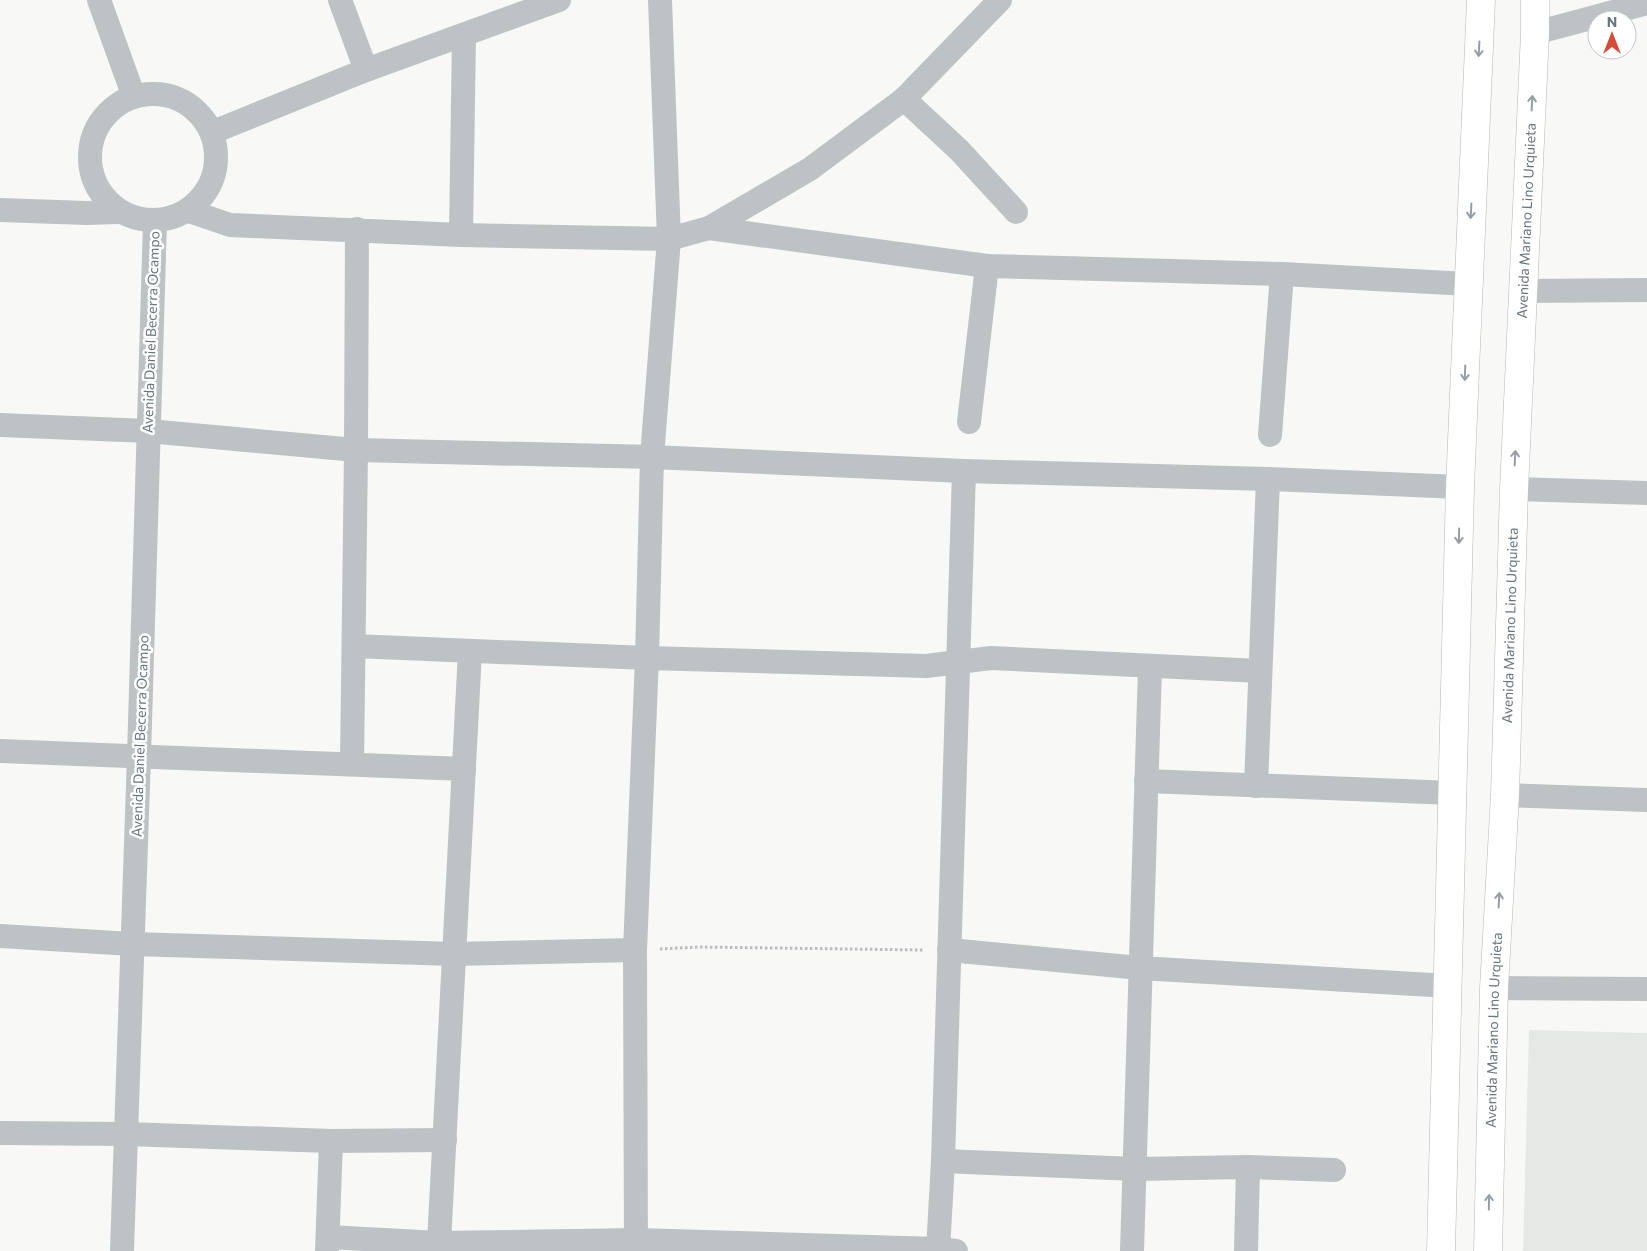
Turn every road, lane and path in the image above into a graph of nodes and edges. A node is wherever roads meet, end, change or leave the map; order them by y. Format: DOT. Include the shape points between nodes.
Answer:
graph roads {
  1 [pos="99,0"];
  2 [pos="340,0"];
  3 [pos="559,0"];
  4 [pos="660,0"];
  5 [pos="1000,0"];
  6 [pos="1481,0"];
  7 [pos="1535,0"];
  8 [pos="1647,3"];
  9 [pos="1535,33"];
  10 [pos="464,35"];
  11 [pos="366,70"];
  12 [pos="134,97"];
  13 [pos="904,99"];
  14 [pos="213,132"];
  15 [pos="0,210"];
  16 [pos="189,210"];
  17 [pos="119,212"];
  18 [pos="1016,212"];
  19 [pos="154,222"];
  20 [pos="709,228"];
  21 [pos="357,229"];
  22 [pos="461,235"];
  23 [pos="669,240"];
  24 [pos="987,266"];
  25 [pos="1282,274"];
  26 [pos="1468,284"];
  27 [pos="1647,290"];
  28 [pos="1524,291"];
  29 [pos="969,422"];
  30 [pos="0,426"];
  31 [pos="148,431"];
  32 [pos="1270,435"];
  33 [pos="356,450"];
  34 [pos="652,458"];
  35 [pos="964,471"];
  36 [pos="1268,478"];
  37 [pos="1460,487"];
  38 [pos="1514,489"];
  39 [pos="1647,493"];
  40 [pos="354,646"];
  41 [pos="470,651"];
  42 [pos="647,658"];
  43 [pos="958,662"];
  44 [pos="1150,667"];
  45 [pos="1260,672"];
  46 [pos="0,752"];
  47 [pos="139,756"];
  48 [pos="352,764"];
  49 [pos="464,769"];
  50 [pos="1146,781"];
  51 [pos="1256,786"];
  52 [pos="1453,793"];
  53 [pos="1505,795"];
  54 [pos="1647,800"];
  55 [pos="0,936"];
  56 [pos="132,944"];
  57 [pos="635,950"];
  58 [pos="949,950"];
  59 [pos="454,954"];
  60 [pos="1140,968"];
  61 [pos="1449,986"];
  62 [pos="1494,988"];
  63 [pos="1647,989"];
  64 [pos="0,1133"];
  65 [pos="126,1134"];
  66 [pos="445,1140"];
  67 [pos="331,1141"];
  68 [pos="943,1161"];
  69 [pos="1248,1167"];
  70 [pos="1135,1169"];
  71 [pos="1334,1170"];
  72 [pos="438,1243"];
  73 [pos="327,1244"];
  74 [pos="636,1245"];
  75 [pos="944,1250"];
  76 [pos="122,1251"];
  77 [pos="1132,1251"];
  78 [pos="1246,1251"];
  79 [pos="1441,1251"];
  80 [pos="1488,1251"];
  1 -- 12 [label="street"];
  2 -- 11 [label="street"];
  3 -- 10 [label="street"];
  4 -- 23 [label="street"];
  5 -- 13 [label="street"];
  6 -- 26 [label="main road, one-way"];
  7 -- 9 [label="main road, Avenida Mariano Lino Urquieta"];
  8 -- 9 [label="street"];
  28 -- 9 [label="main road, Avenida Mariano Lino Urquieta, one-way"];
  10 -- 11 [label="street"];
  10 -- 22 [label="street"];
  11 -- 14 [label="street"];
  12 -- 14 [label="street" via="157,94 180,99 200,113"];
  12 -- 17 [label="street" via="112,108 97,127 89,150 94,181 101,195"];
  13 -- 18 [label="street" via="959,150"];
  13 -- 20 [label="street" via="810,169"];
  14 -- 16 [label="street" via="218,154 215,176 206,195"];
  15 -- 17 [label="street"];
  16 -- 19 [label="street"];
  16 -- 21 [label="street" via="230,225"];
  17 -- 19 [label="street"];
  19 -- 31 [label="street, Avenida Daniel Becerra Ocampo"];
  20 -- 23 [label="street"];
  20 -- 24 [label="street"];
  21 -- 22 [label="street"];
  21 -- 33 [label="street"];
  22 -- 23 [label="street"];
  23 -- 34 [label="street"];
  24 -- 25 [label="street"];
  24 -- 29 [label="street"];
  25 -- 26 [label="street"];
  25 -- 32 [label="street"];
  26 -- 37 [label="main road, one-way"];
  27 -- 28 [label="street"];
  38 -- 28 [label="main road, Avenida Mariano Lino Urquieta, one-way"];
  30 -- 31 [label="street"];
  31 -- 33 [label="street"];
  31 -- 47 [label="street, Avenida Daniel Becerra Ocampo"];
  33 -- 34 [label="street"];
  33 -- 40 [label="street"];
  34 -- 35 [label="street"];
  34 -- 42 [label="street"];
  35 -- 36 [label="street"];
  35 -- 43 [label="street"];
  36 -- 37 [label="street"];
  36 -- 45 [label="street"];
  37 -- 52 [label="main road, one-way"];
  38 -- 39 [label="street"];
  38 -- 53 [label="main road, Avenida Mariano Lino Urquieta"];
  40 -- 41 [label="street"];
  40 -- 48 [label="street"];
  41 -- 42 [label="street"];
  41 -- 49 [label="street"];
  42 -- 43 [label="street" via="926,666"];
  42 -- 57 [label="street"];
  43 -- 44 [label="street" via="990,658"];
  43 -- 58 [label="street"];
  44 -- 45 [label="street"];
  44 -- 50 [label="street"];
  45 -- 51 [label="street"];
  46 -- 47 [label="street"];
  47 -- 48 [label="street"];
  47 -- 56 [label="street, Avenida Daniel Becerra Ocampo"];
  48 -- 49 [label="street"];
  49 -- 59 [label="street"];
  50 -- 51 [label="street"];
  50 -- 60 [label="street"];
  51 -- 52 [label="street"];
  52 -- 61 [label="main road"];
  53 -- 54 [label="street"];
  62 -- 53 [label="main road, Avenida Mariano Lino Urquieta, one-way"];
  55 -- 56 [label="street"];
  56 -- 59 [label="street"];
  56 -- 65 [label="street, Avenida Daniel Becerra Ocampo"];
  57 -- 58 [label="path" via="698,947"];
  57 -- 59 [label="street"];
  57 -- 74 [label="street"];
  58 -- 60 [label="street"];
  58 -- 68 [label="street"];
  59 -- 66 [label="street"];
  60 -- 61 [label="street"];
  60 -- 70 [label="street"];
  61 -- 79 [label="main road"];
  62 -- 63 [label="street"];
  80 -- 62 [label="main road, Avenida Mariano Lino Urquieta, one-way"];
  64 -- 65 [label="street"];
  65 -- 67 [label="street"];
  65 -- 76 [label="street, Avenida Daniel Becerra Ocampo"];
  66 -- 67 [label="street"];
  66 -- 72 [label="street"];
  67 -- 73 [label="street"];
  68 -- 70 [label="street"];
  68 -- 75 [label="street"];
  69 -- 70 [label="street"];
  69 -- 71 [label="street"];
  69 -- 78 [label="street"];
  70 -- 77 [label="street"];
  72 -- 73 [label="street"];
  72 -- 74 [label="street"];
  74 -- 75 [label="street"];
}
